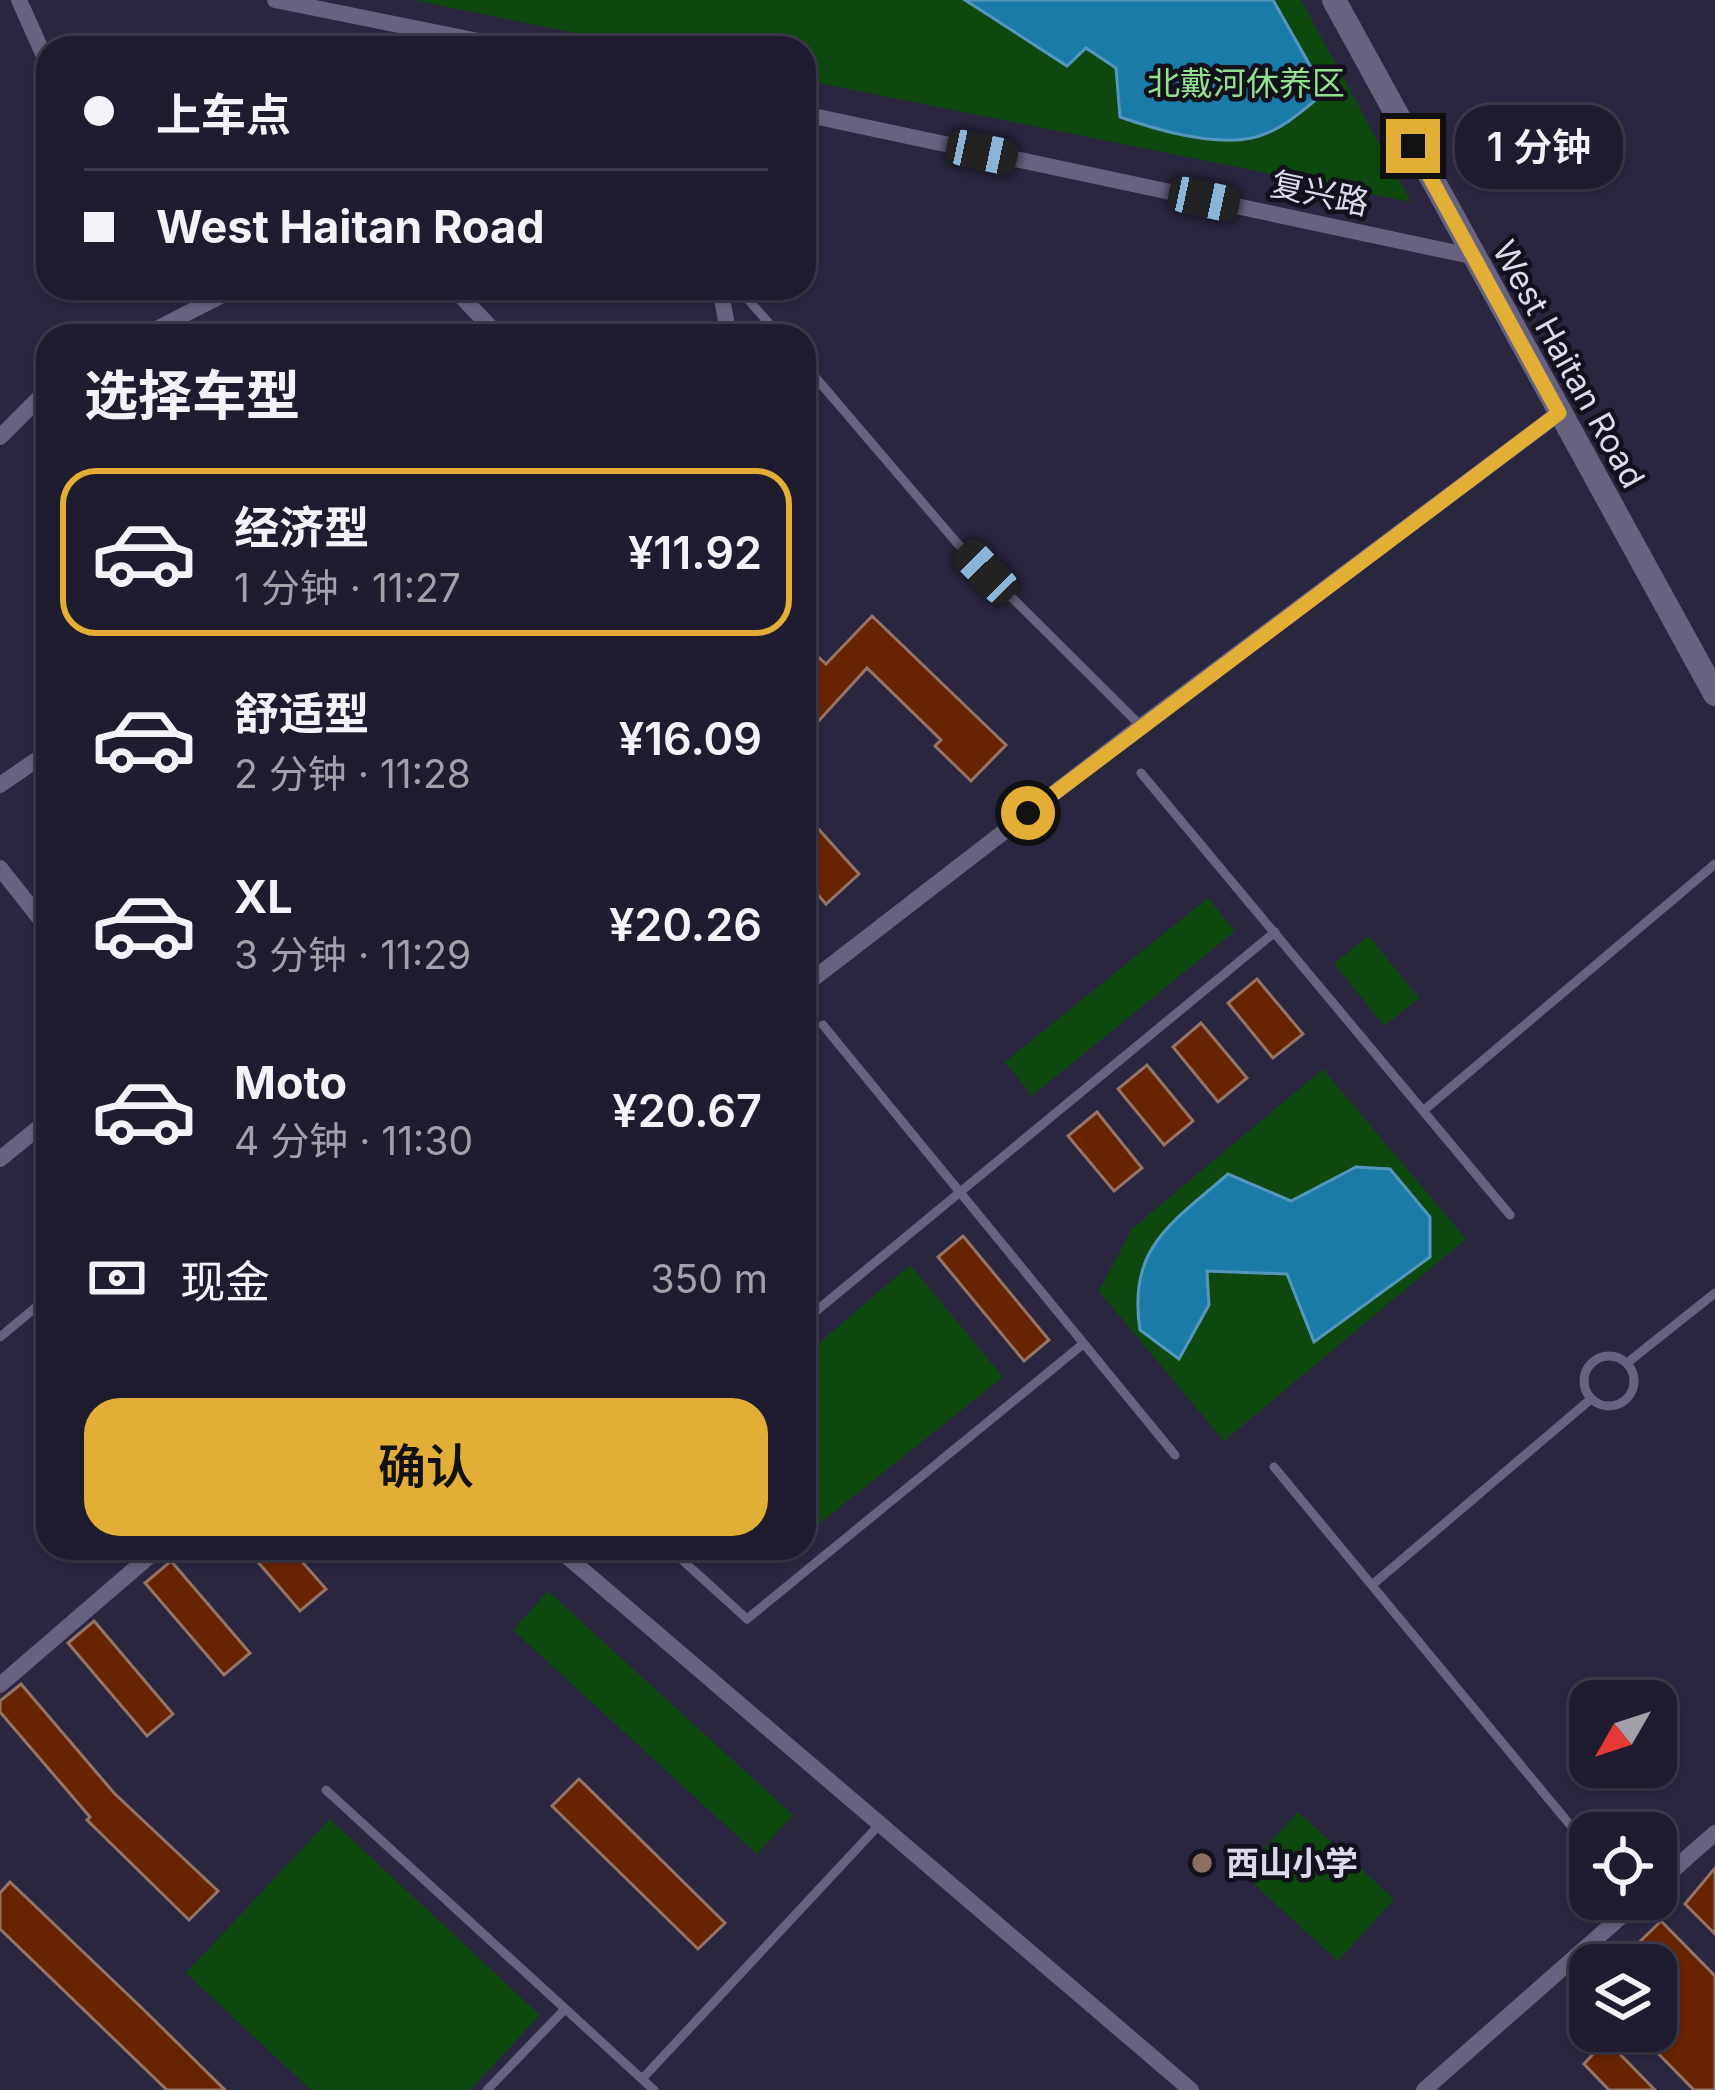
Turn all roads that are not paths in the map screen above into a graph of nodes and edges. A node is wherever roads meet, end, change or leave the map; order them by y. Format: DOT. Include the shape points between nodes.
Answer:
graph roads {
  1 [pos="19,0"];
  2 [pos="275,0"];
  3 [pos="1334,0"];
  4 [pos="454,36"];
  5 [pos="36,38"];
  6 [pos="816,117"];
  7 [pos="1472,256"];
  8 [pos="213,300"];
  9 [pos="464,300"];
  10 [pos="748,300"];
  11 [pos="166,324"];
  12 [pos="488,324"];
  13 [pos="770,324"];
  14 [pos="816,378"];
  15 [pos="36,401"];
  16 [pos="1559,413"];
  17 [pos="0,437"];
  18 [pos="1715,694"];
  19 [pos="1141,726"];
  20 [pos="36,760"];
  21 [pos="1142,773"];
  22 [pos="0,785"];
  23 [pos="1715,864"];
  24 [pos="0,868"];
  25 [pos="36,913"];
  26 [pos="1274,932"];
  27 [pos="816,977"];
  28 [pos="823,1025"];
  29 [pos="1423,1111"];
  30 [pos="36,1130"];
  31 [pos="0,1159"];
  32 [pos="960,1192"];
  33 [pos="1510,1215"];
  34 [pos="1715,1293"];
  35 [pos="36,1307"];
  36 [pos="816,1311"];
  37 [pos="0,1337"];
  38 [pos="1083,1344"];
  39 [pos="1627,1363"];
  40 [pos="1591,1399"];
  41 [pos="1174,1455"];
  42 [pos="1274,1467"];
  43 [pos="145,1560"];
  44 [pos="571,1560"];
  45 [pos="682,1560"];
  46 [pos="1372,1585"];
  47 [pos="0,1685"];
  48 [pos="326,1790"];
  49 [pos="880,1824"];
  50 [pos="1569,1824"];
  51 [pos="1715,1833"];
  52 [pos="1677,1867"];
  53 [pos="1615,1920"];
  54 [pos="566,2009"];
  55 [pos="642,2079"];
  56 [pos="487,2090"];
  57 [pos="654,2090"];
  58 [pos="1191,2090"];
  59 [pos="1424,2090"];
  1 -- 5 [label="street"];
  2 -- 4 [label="street"];
  3 -- 7 [label="main road, West Haitan Road"];
  6 -- 7 [label="street, 复兴路"];
  7 -- 16 [label="main road, West Haitan Road"];
  8 -- 11 [label="street"];
  9 -- 12 [label="street"];
  10 -- 13 [label="lane"];
  14 -- 19 [label="lane" via="958,543"];
  15 -- 17 [label="street"];
  16 -- 18 [label="main road, West Haitan Road"];
  16 -- 19 [label="street"];
  19 -- 27 [label="street"];
  20 -- 22 [label="street"];
  21 -- 26 [label="lane"];
  23 -- 29 [label="lane"];
  24 -- 25 [label="street"];
  26 -- 29 [label="lane"];
  26 -- 32 [label="lane"];
  28 -- 32 [label="lane"];
  29 -- 33 [label="lane"];
  30 -- 31 [label="street"];
  32 -- 36 [label="lane"];
  32 -- 38 [label="lane"];
  34 -- 39 [label="lane"];
  35 -- 37 [label="lane"];
  38 -- 41 [label="lane"];
  38 -- 45 [label="lane" via="747,1618"];
  39 -- 40 [label="lane" via="1612,1356 1589,1366 1584,1383"];
  39 -- 40 [label="lane" via="1634,1377 1627,1399 1605,1406"];
  40 -- 46 [label="lane"];
  42 -- 46 [label="lane"];
  43 -- 47 [label="street"];
  44 -- 49 [label="street"];
  46 -- 50 [label="lane"];
  48 -- 54 [label="lane"];
  49 -- 55 [label="lane"];
  49 -- 58 [label="street"];
  51 -- 52 [label="street"];
  53 -- 59 [label="street"];
  54 -- 55 [label="lane"];
  54 -- 56 [label="lane"];
  55 -- 57 [label="lane"];
}
